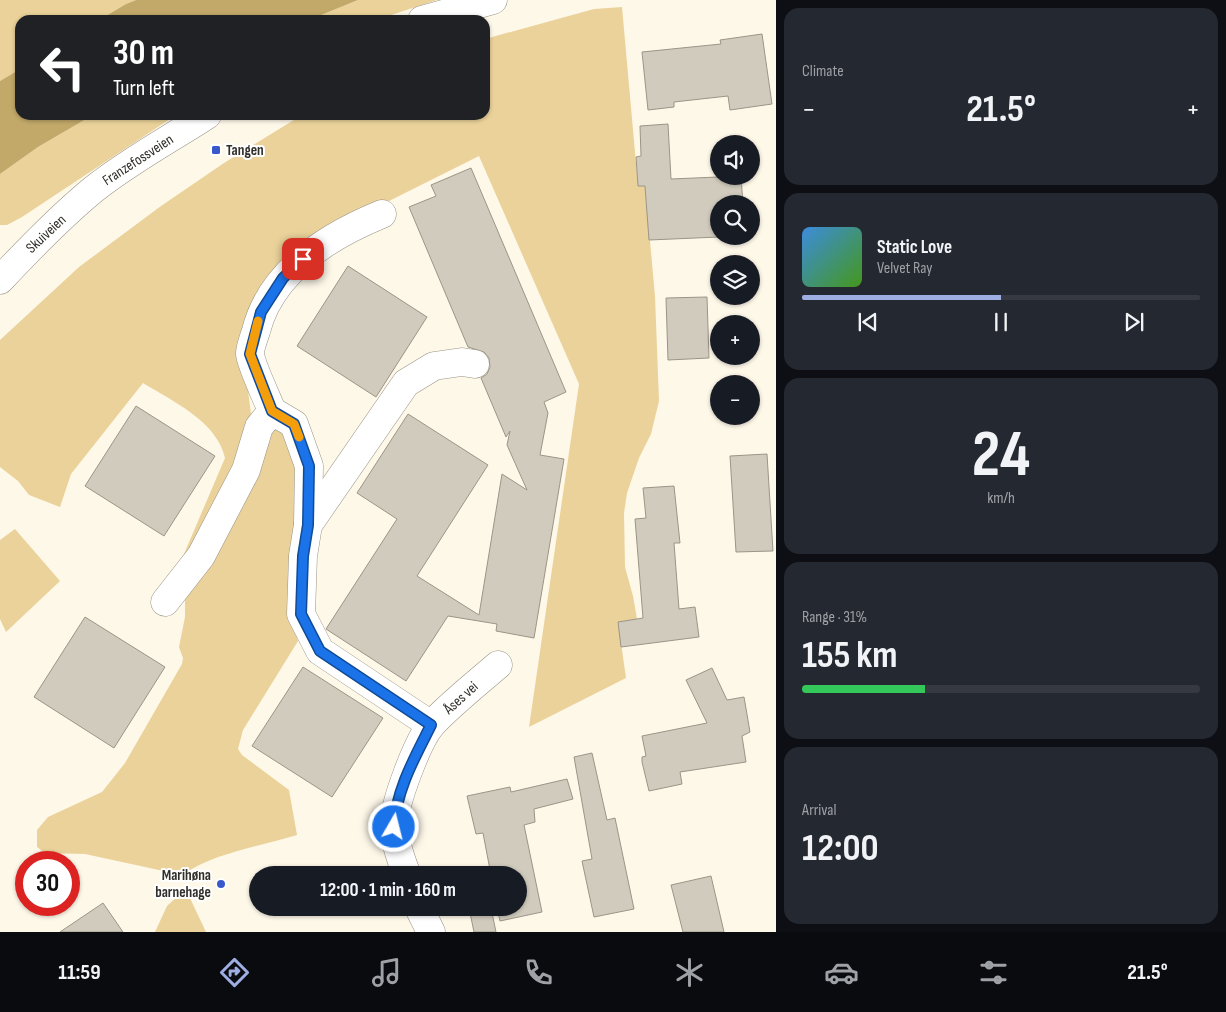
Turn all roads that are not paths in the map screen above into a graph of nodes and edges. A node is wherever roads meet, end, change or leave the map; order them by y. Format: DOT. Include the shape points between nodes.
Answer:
graph roads {
  1 [pos="493,0"];
  2 [pos="440,15"];
  3 [pos="199,120"];
  4 [pos="94,190"];
  5 [pos="382,214"];
  6 [pos="0,280"];
  7 [pos="475,364"];
  8 [pos="272,411"];
  9 [pos="308,525"];
  10 [pos="165,602"];
  11 [pos="498,665"];
  12 [pos="431,725"];
  13 [pos="404,866"];
  14 [pos="423,916"];
  15 [pos="431,932"];
  1 -- 2 [label="street"];
  3 -- 4 [label="street, Franzefossveien"];
  4 -- 6 [label="street, Skuiveien"];
  5 -- 8 [label="street" via="359,223 312,250 283,278 261,312 250,354"];
  7 -- 9 [label="street" via="462,362 434,366 406,383"];
  8 -- 9 [label="street" via="294,424 309,466"];
  8 -- 10 [label="street" via="259,427 246,470 201,556"];
  9 -- 12 [label="street" via="303,556 301,614 320,651"];
  11 -- 12 [label="street, Åses vei"];
  12 -- 13 [label="street, Åses vei" via="410,766 395,808 394,827"];
  14 -- 15 [label="street"];
}
